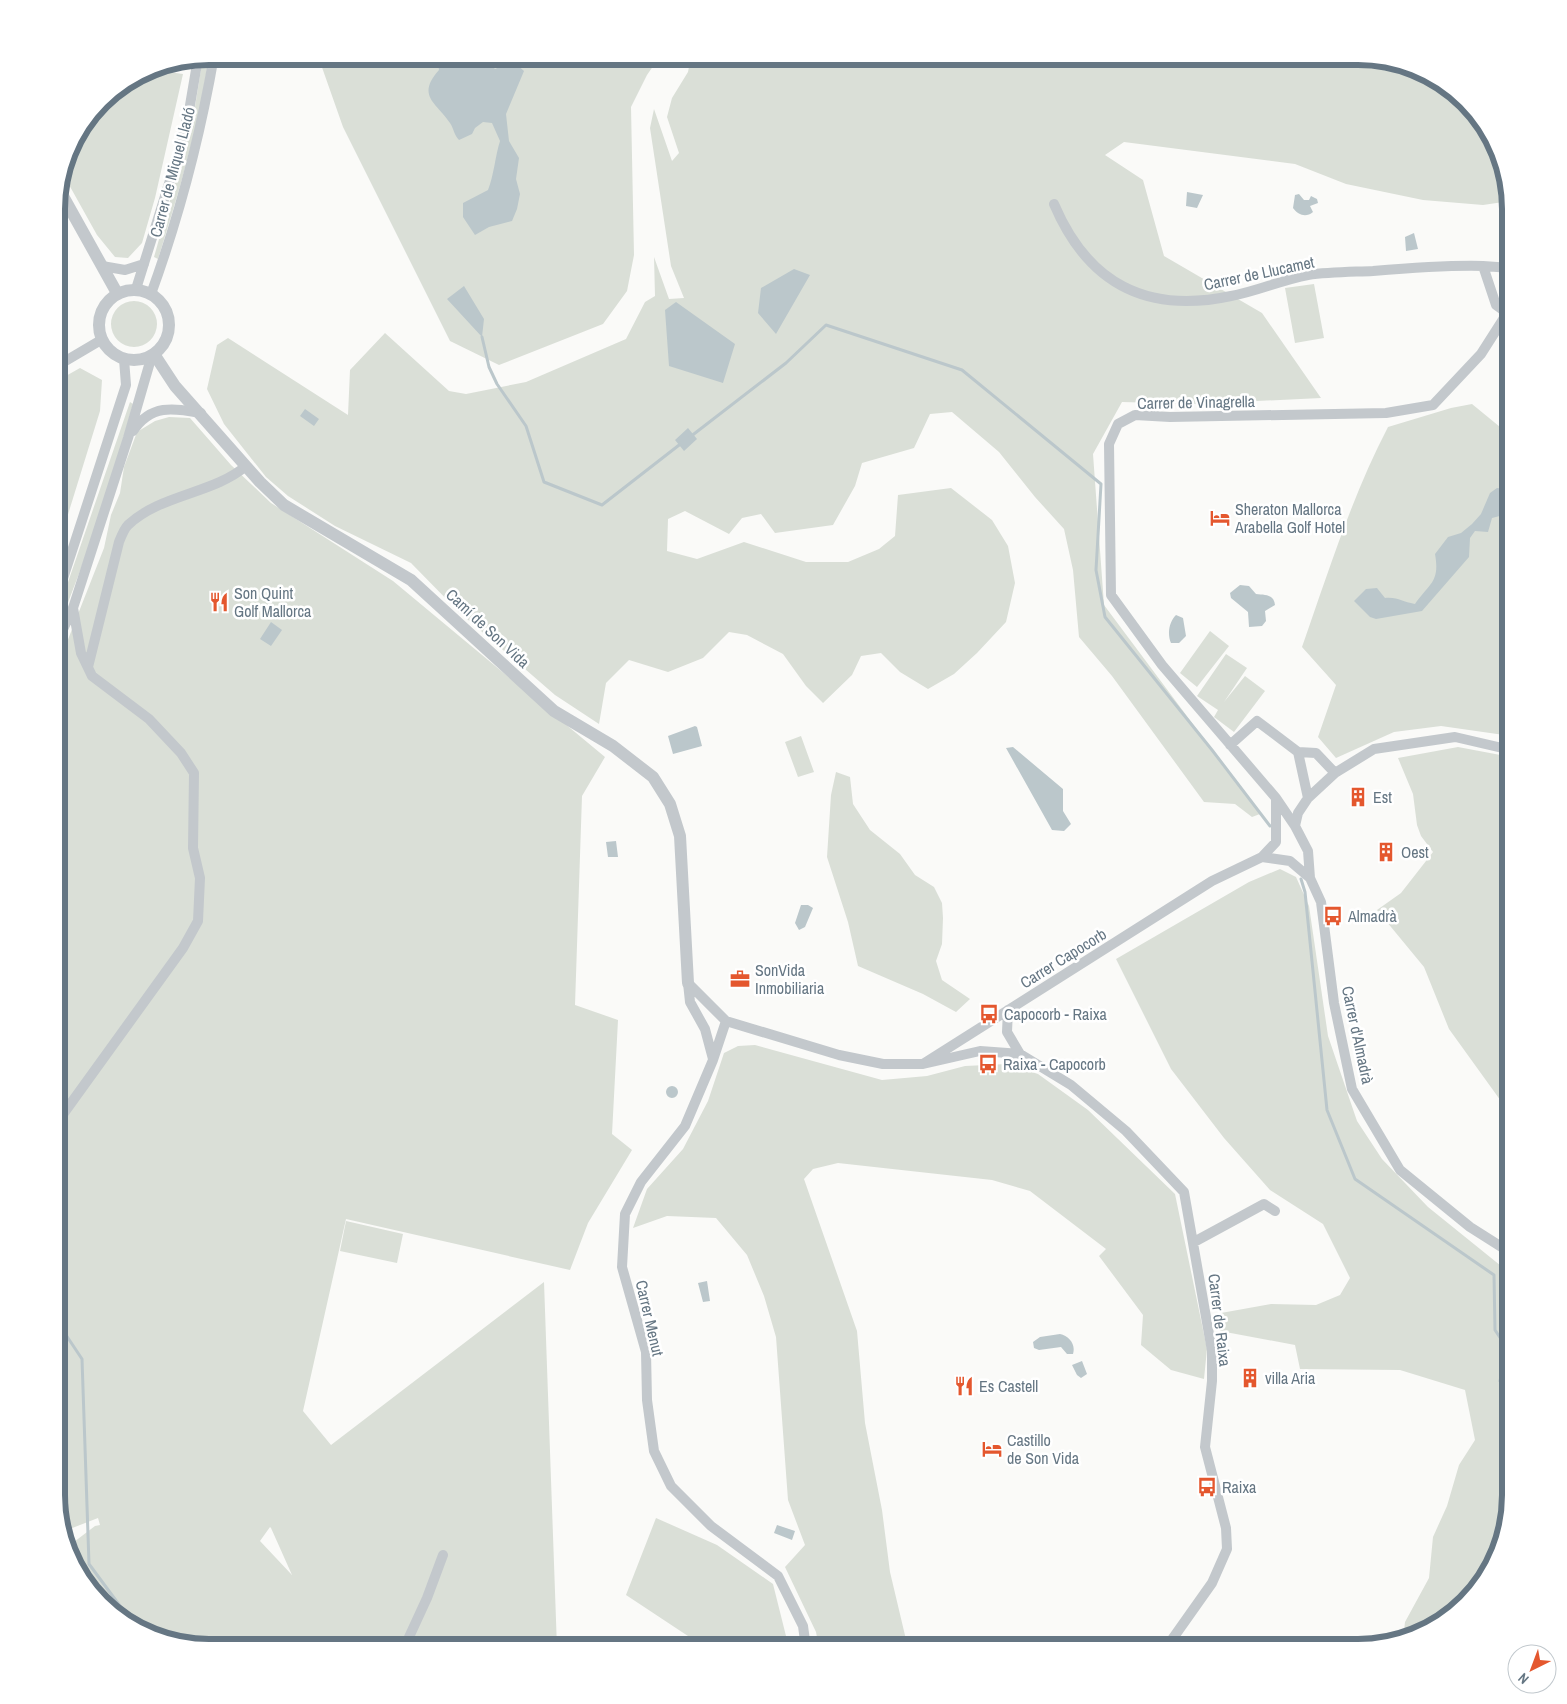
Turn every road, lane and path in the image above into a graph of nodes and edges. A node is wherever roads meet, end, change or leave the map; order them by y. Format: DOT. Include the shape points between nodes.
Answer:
graph roads {
  1 [pos="212,65"];
  2 [pos="197,66"];
  3 [pos="65,199"];
  4 [pos="1054,204"];
  5 [pos="144,264"];
  6 [pos="102,266"];
  7 [pos="1483,266"];
  8 [pos="1502,267"];
  9 [pos="136,289"];
  10 [pos="117,293"];
  11 [pos="151,294"];
  12 [pos="1502,307"];
  13 [pos="1502,321"];
  14 [pos="101,340"];
  15 [pos="153,355"];
  16 [pos="124,359"];
  17 [pos="65,361"];
  18 [pos="202,413"];
  19 [pos="128,438"];
  20 [pos="246,466"];
  21 [pos="65,572"];
  22 [pos="73,608"];
  23 [pos="65,625"];
  24 [pos="88,667"];
  25 [pos="1230,745"];
  26 [pos="1502,748"];
  27 [pos="1298,752"];
  28 [pos="1335,773"];
  29 [pos="1276,798"];
  30 [pos="1308,798"];
  31 [pos="1296,826"];
  32 [pos="1262,857"];
  33 [pos="1310,878"];
  34 [pos="688,982"];
  35 [pos="1008,1010"];
  36 [pos="726,1021"];
  37 [pos="1020,1054"];
  38 [pos="713,1060"];
  39 [pos="923,1064"];
  40 [pos="65,1112"];
  41 [pos="1275,1211"];
  42 [pos="1194,1242"];
  43 [pos="1502,1247"];
  44 [pos="443,1555"];
  45 [pos="408,1639"];
  46 [pos="805,1639"];
  47 [pos="1172,1639"];
  1 -- 11 [label="street, Carrer de Miquel Lladó" via="187,180"];
  2 -- 5 [label="street, Carrer de Miquel Lladó" via="180,148"];
  3 -- 6 [label="street"];
  4 -- 7 [label="street, Carrer de Llucamet" via="1064,226 1098,270 1122,287 1167,301 1204,301 1232,296 1285,279 1312,275 1450,265"];
  5 -- 6 [label="street" via="125,270"];
  5 -- 9 [label="street, Carrer de Miquel Lladó"];
  6 -- 10 [label="street"];
  7 -- 8 [label="street, Carrer de Llucamet"];
  7 -- 12 [label="street" via="1496,304"];
  9 -- 10 [label="street"];
  9 -- 11 [label="street"];
  10 -- 14 [label="street" via="104,305 98,322"];
  11 -- 15 [label="street" via="162,303 168,316 169,330 164,344"];
  13 -- 25 [label="street, Carrer de Vinagrella" via="1481,354 1433,405 1386,414 1135,415 1118,424 1109,444 1112,594 1162,664"];
  14 -- 16 [label="street" via="111,352"];
  14 -- 17 [label="street"];
  15 -- 16 [label="street" via="140,360"];
  15 -- 18 [label="street, Camí de Son Vida"];
  15 -- 19 [label="street"];
  16 -- 21 [label="street" via="126,384"];
  18 -- 19 [label="street" via="166,408 141,420"];
  18 -- 20 [label="street, Camí de Son Vida"];
  19 -- 22 [label="street"];
  20 -- 24 [label="street" via="235,476 164,503 126,526 119,542"];
  20 -- 34 [label="street, Camí de Son Vida" via="284,505 411,580 554,711 613,746 653,777 670,804 680,836"];
  22 -- 23 [label="street"];
  22 -- 24 [label="street" via="81,653"];
  24 -- 40 [label="street" via="92,676 149,719 181,753 194,773 193,848 200,878 198,921 183,948"];
  25 -- 27 [label="street" via="1257,721"];
  25 -- 29 [label="street, Carrer de Vinagrella"];
  26 -- 28 [label="street" via="1455,737 1404,743 1374,749"];
  27 -- 28 [label="street" via="1316,753"];
  27 -- 30 [label="street"];
  28 -- 30 [label="street"];
  29 -- 31 [label="street, Carrer de Vinagrella"];
  29 -- 32 [label="street" via="1276,842"];
  30 -- 31 [label="street" via="1298,813"];
  31 -- 33 [label="street, Carrer de Vinagrella" via="1308,851"];
  32 -- 33 [label="street" via="1290,861"];
  32 -- 35 [label="street, Carrer Capocorb" via="1212,881"];
  33 -- 43 [label="street, Carrer d'Almadrà" via="1321,902 1334,1003 1352,1089 1400,1170 1470,1227"];
  34 -- 36 [label="street"];
  34 -- 38 [label="street" via="690,1002 705,1029"];
  35 -- 37 [label="street, Carrer de Raixa" via="1007,1032"];
  35 -- 39 [label="street, Carrer Capocorb"];
  36 -- 38 [label="street, Carrer Menut"];
  36 -- 39 [label="street" via="839,1055 883,1064"];
  37 -- 39 [label="street, Carrer de Raixa" via="980,1051"];
  37 -- 42 [label="street, Carrer de Raixa" via="1071,1085 1112,1120 1184,1192"];
  38 -- 46 [label="street, Carrer Menut" via="685,1126 641,1182 625,1214 622,1267 646,1352 647,1400 654,1451 670,1486 711,1526 778,1576 803,1626"];
  41 -- 42 [label="street" via="1264,1204"];
  42 -- 47 [label="street, Carrer de Raixa" via="1212,1351 1205,1447 1226,1528 1227,1549 1212,1583"];
  44 -- 45 [label="street"];
}
